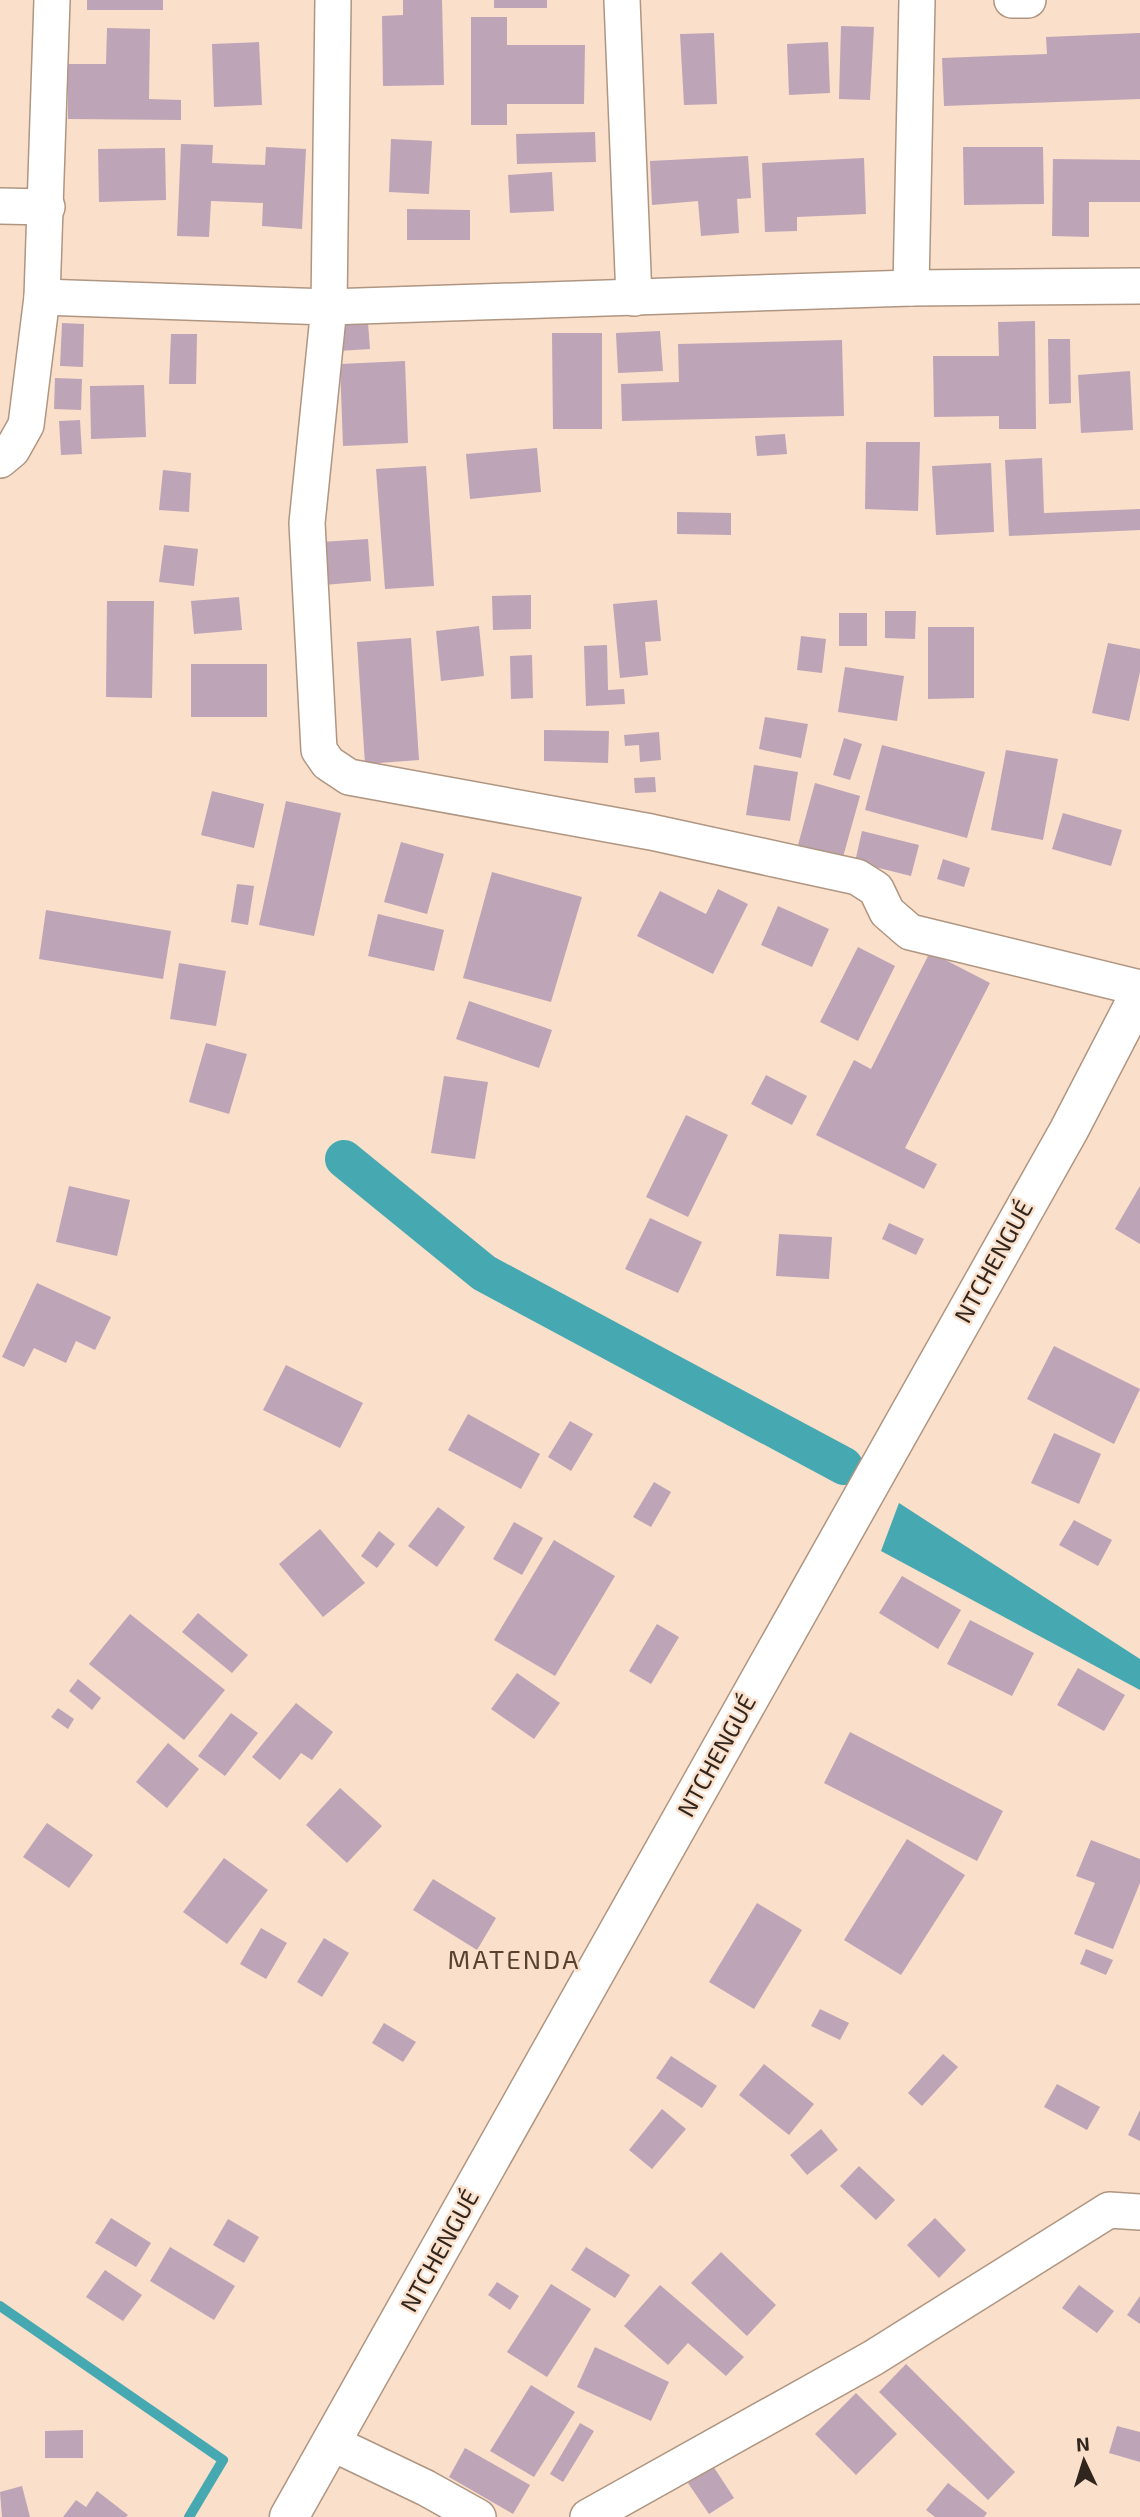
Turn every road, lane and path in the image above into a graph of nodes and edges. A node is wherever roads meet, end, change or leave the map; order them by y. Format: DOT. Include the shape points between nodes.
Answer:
graph roads {
  1 [pos="52,0"];
  2 [pos="333,0"];
  3 [pos="622,0"];
  4 [pos="917,0"];
  5 [pos="1012,0"];
  6 [pos="1020,0"];
  7 [pos="1028,0"];
  8 [pos="0,206"];
  9 [pos="47,206"];
  10 [pos="1140,286"];
  11 [pos="911,288"];
  12 [pos="42,297"];
  13 [pos="634,298"];
  14 [pos="329,307"];
  15 [pos="0,460"];
  16 [pos="1140,991"];
  17 [pos="1140,2212"];
  18 [pos="332,2443"];
  19 [pos="289,2517"];
  20 [pos="478,2517"];
  21 [pos="588,2517"];
  1 -- 9 [label="street"];
  2 -- 14 [label="street"];
  3 -- 13 [label="street"];
  4 -- 11 [label="street"];
  5 -- 6 [label="street"];
  6 -- 7 [label="street"];
  8 -- 9 [label="street"];
  9 -- 12 [label="street"];
  10 -- 11 [label="street"];
  11 -- 13 [label="street"];
  12 -- 14 [label="street"];
  12 -- 15 [label="street" via="26,425 12,450"];
  13 -- 14 [label="street"];
  14 -- 16 [label="street" via="307,523 319,750 328,764 349,776 651,832 857,877 876,889 887,912 909,932"];
  16 -- 18 [label="main road, NTCHENGUÉ" via="1069,1130"];
  17 -- 21 [label="street" via="1109,2210 873,2358"];
  18 -- 19 [label="main road, NTCHENGUÉ"];
  18 -- 20 [label="street"];
}
